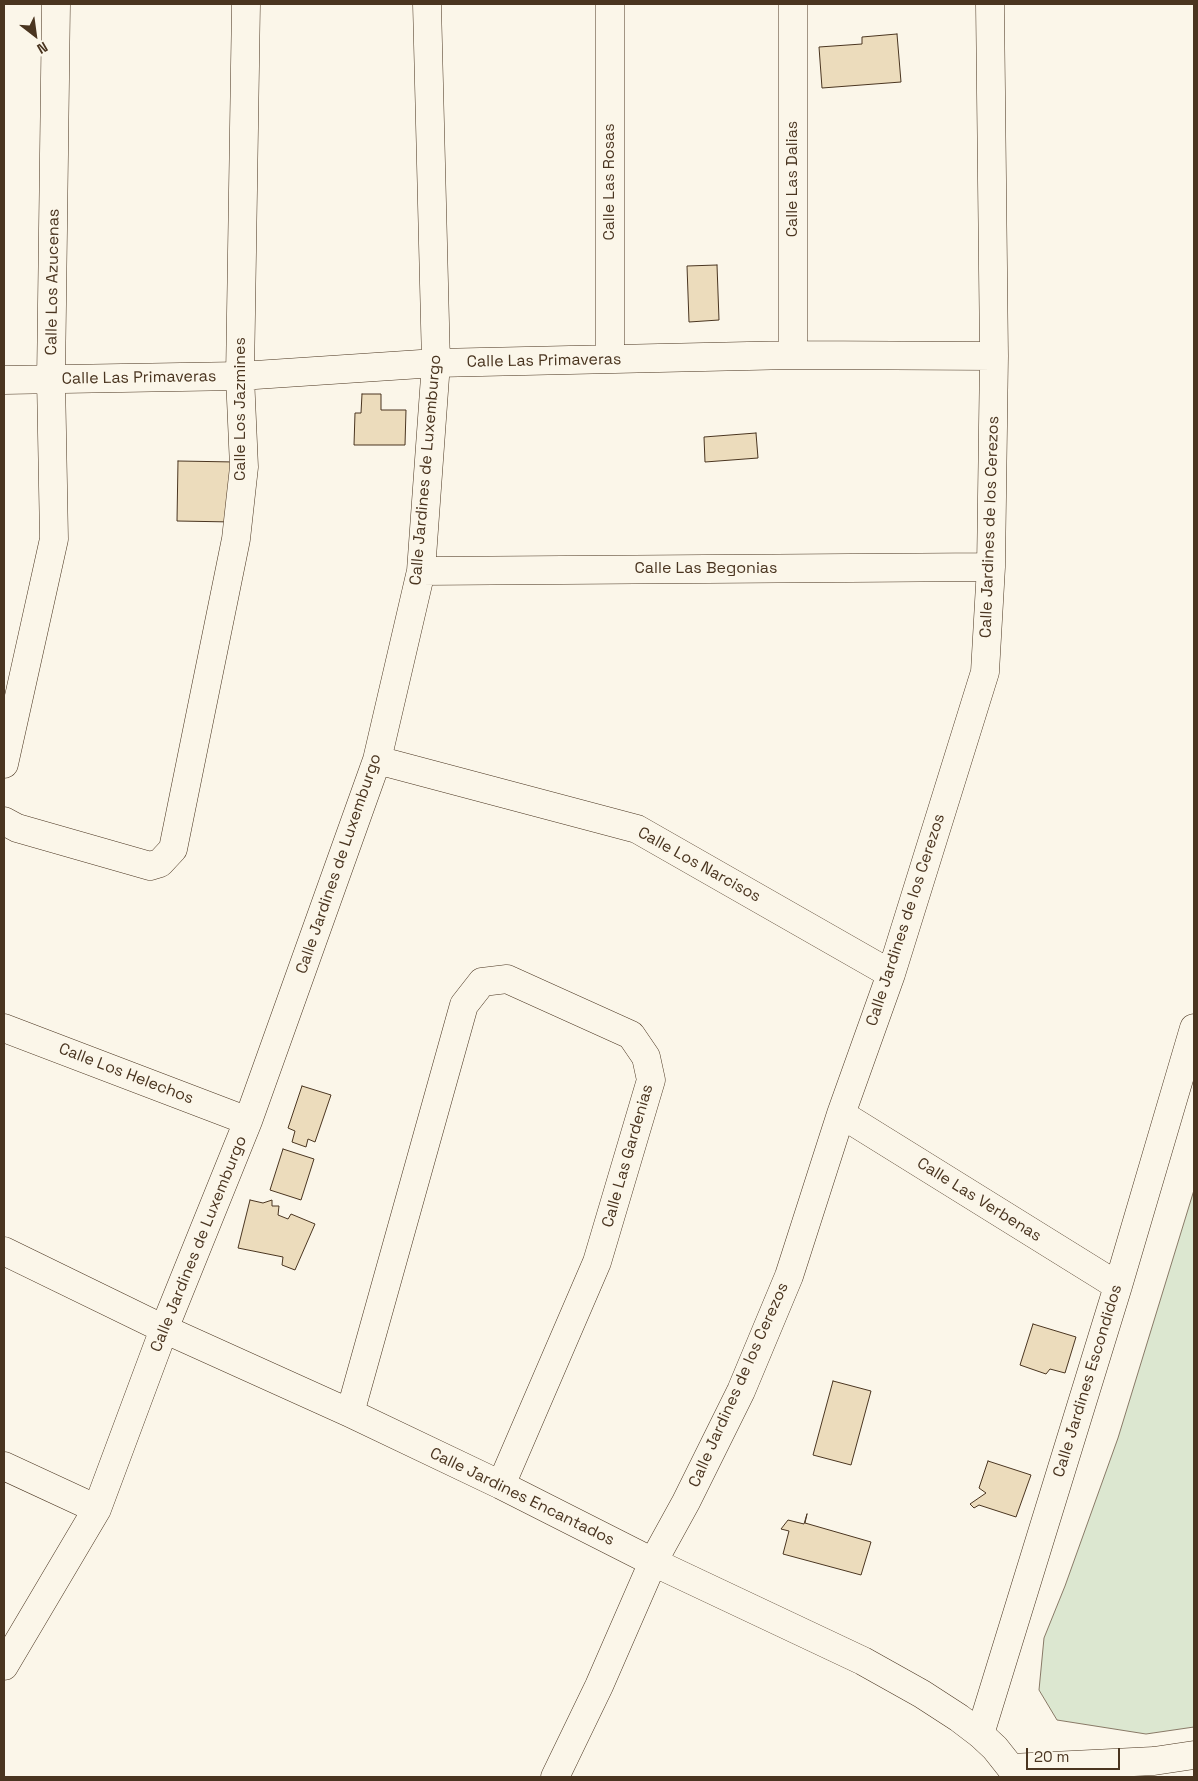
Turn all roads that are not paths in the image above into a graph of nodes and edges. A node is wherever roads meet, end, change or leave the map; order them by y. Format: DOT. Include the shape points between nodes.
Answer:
graph roads {
  1 [pos="56,4"];
  2 [pos="246,4"];
  3 [pos="427,4"];
  4 [pos="610,4"];
  5 [pos="793,4"];
  6 [pos="990,4"];
  7 [pos="793,355"];
  8 [pos="994,356"];
  9 [pos="610,360"];
  10 [pos="436,363"];
  11 [pos="240,376"];
  12 [pos="52,379"];
  13 [pos="4,380"];
  14 [pos="991,567"];
  15 [pos="421,571"];
  16 [pos="377,760"];
  17 [pos="4,764"];
  18 [pos="4,821"];
  19 [pos="891,974"];
  20 [pos="4,1028"];
  21 [pos="1194,1028"];
  22 [pos="841,1114"];
  23 [pos="248,1121"];
  24 [pos="4,1252"];
  25 [pos="1118,1286"];
  26 [pos="164,1329"];
  27 [pos="350,1413"];
  28 [pos="4,1466"];
  29 [pos="501,1485"];
  30 [pos="97,1509"];
  31 [pos="653,1562"];
  32 [pos="4,1666"];
  33 [pos="980,1734"];
  34 [pos="1194,1755"];
  35 [pos="1014,1772"];
  36 [pos="555,1777"];
  1 -- 12 [label="street, Calle Los Azucenas"];
  2 -- 11 [label="street, Calle Los Jazmines"];
  3 -- 10 [label="street, Calle Jardines de Luxemburgo"];
  4 -- 9 [label="street, Calle Las Rosas"];
  5 -- 7 [label="street, Calle Las Dalias"];
  6 -- 8 [label="street, Calle Jardines de los Cerezos"];
  7 -- 8 [label="street, Calle Las Primaveras"];
  7 -- 9 [label="street, Calle Las Primaveras"];
  8 -- 14 [label="street, Calle Jardines de los Cerezos"];
  9 -- 10 [label="street, Calle Las Primaveras"];
  10 -- 11 [label="street, Calle Las Primaveras"];
  10 -- 15 [label="street, Calle Jardines de Luxemburgo"];
  11 -- 12 [label="street, Calle Las Primaveras"];
  11 -- 18 [label="street, Calle Los Jazmines" via="244,467 236,539 173,850 160,863 150,866 17,828"];
  12 -- 13 [label="street, Calle Las Primaveras"];
  12 -- 17 [label="street, Calle Los Azucenas" via="54,539"];
  14 -- 15 [label="street, Calle Las Begonias"];
  14 -- 19 [label="street, Calle Jardines de los Cerezos" via="985,672"];
  15 -- 16 [label="street, Calle Jardines de Luxemburgo"];
  16 -- 19 [label="street, Calle Los Narcisos" via="637,829"];
  16 -- 23 [label="street, Calle Jardines de Luxemburgo"];
  19 -- 22 [label="street, Calle Jardines de los Cerezos"];
  20 -- 23 [label="street, Calle Los Helechos"];
  21 -- 25 [label="street, Calle Jardines Escondidos"];
  22 -- 25 [label="street, Calle Las Verbenas"];
  22 -- 31 [label="street, Calle Jardines de los Cerezos" via="789,1276 740,1391"];
  23 -- 26 [label="street, Calle Jardines de Luxemburgo"];
  24 -- 26 [label="street, Calle Jardines Encantados"];
  25 -- 33 [label="street, Calle Jardines Escondidos"];
  26 -- 27 [label="street, Calle Jardines Encantados"];
  26 -- 30 [label="street, Calle Jardines de Luxemburgo"];
  27 -- 29 [label="street, Calle Jardines Encantados"];
  27 -- 29 [label="street, Calle Las Gardenias" via="464,1005 482,982 507,980 631,1035 646,1057 651,1080 597,1262"];
  28 -- 30 [label="street"];
  29 -- 31 [label="street, Calle Jardines Encantados"];
  30 -- 32 [label="street, Calle Jardines de Luxemburgo"];
  31 -- 33 [label="street, Calle Jardines Encantados" via="863,1661 922,1694"];
  31 -- 36 [label="street, Calle Jardines de los Cerezos"];
  33 -- 35 [label="street, Calle Jardines Encantados"];
  34 -- 35 [label="street"];
}
